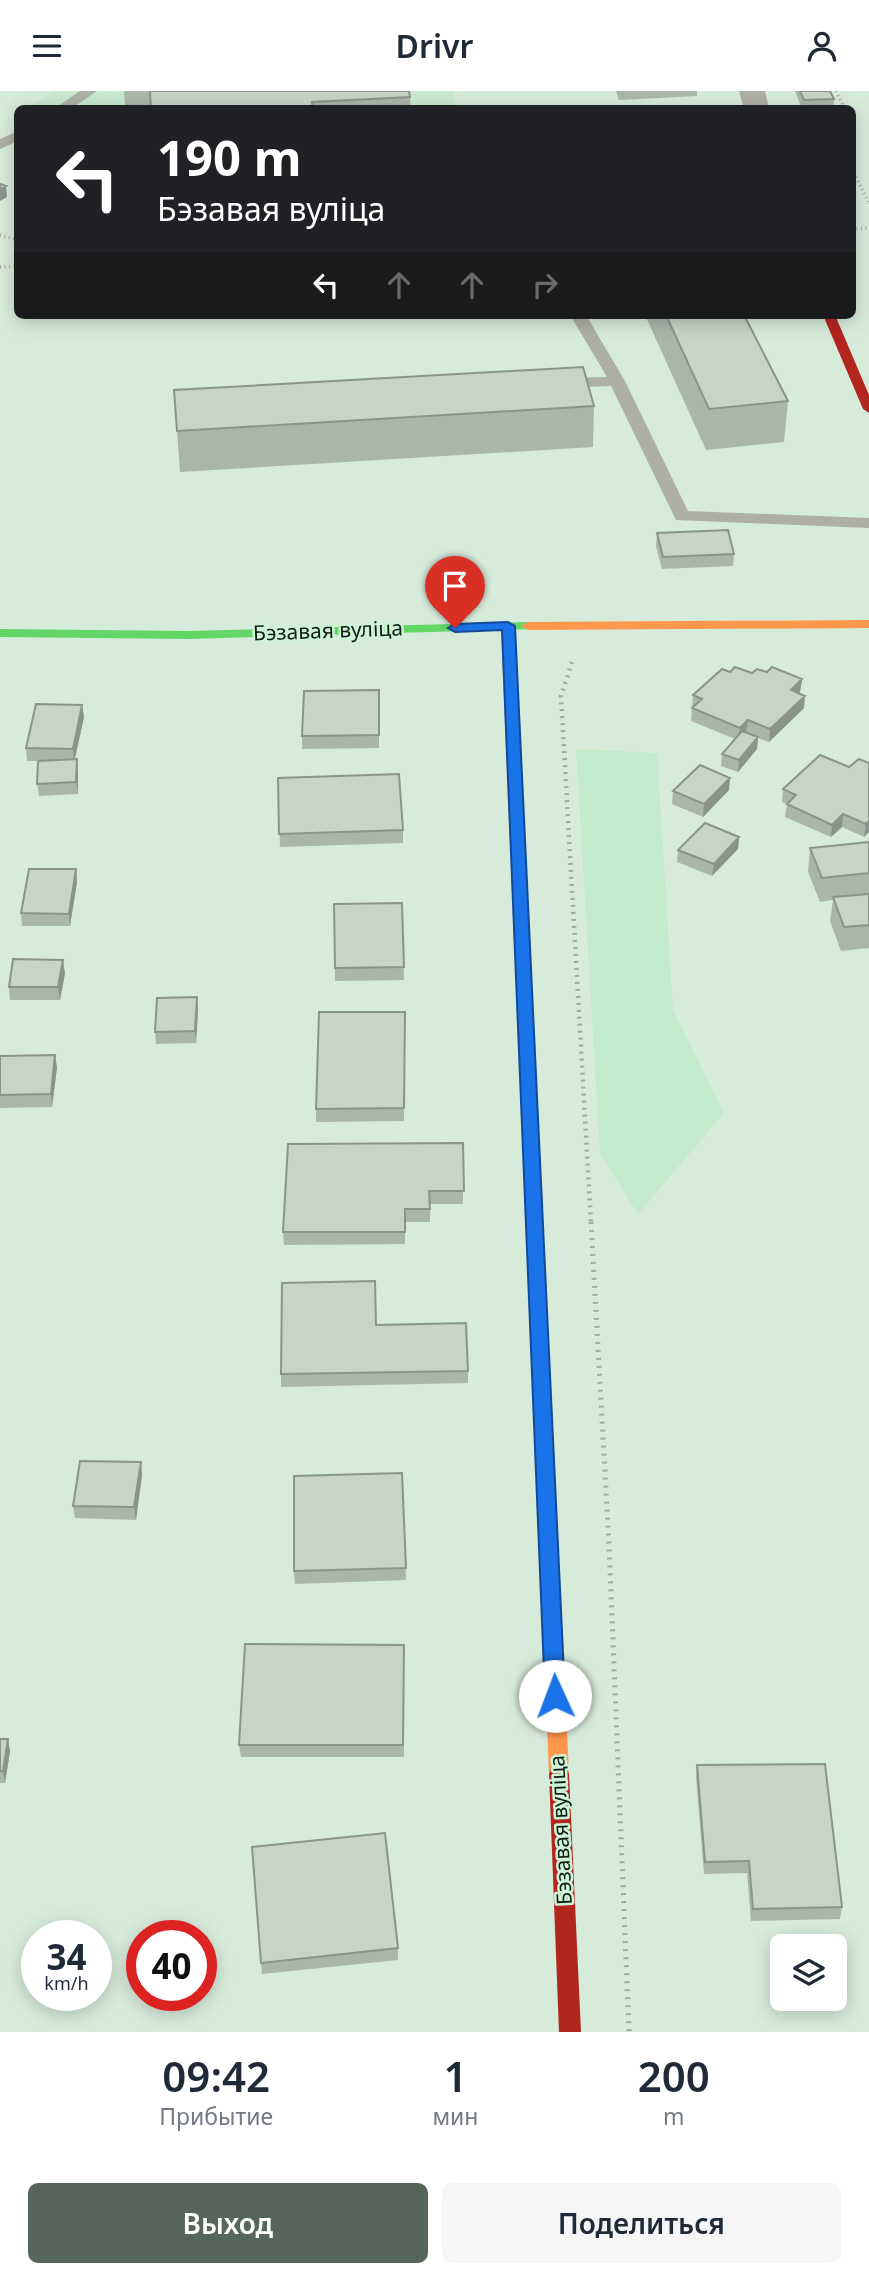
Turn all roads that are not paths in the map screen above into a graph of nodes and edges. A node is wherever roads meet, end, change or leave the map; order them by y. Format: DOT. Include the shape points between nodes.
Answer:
graph roads {
  1 [pos="90,91"];
  2 [pos="67,105"];
  3 [pos="580,319"];
  4 [pos="831,319"];
  5 [pos="617,380"];
  6 [pos="548,384"];
  7 [pos="869,409"];
  8 [pos="869,523"];
  9 [pos="869,624"];
  10 [pos="508,626"];
  11 [pos="0,633"];
  12 [pos="570,2032"];
  1 -- 2 [label="lane"];
  3 -- 5 [label="lane"];
  4 -- 7 [label="street"];
  5 -- 6 [label="lane"];
  5 -- 8 [label="lane" via="682,516"];
  9 -- 10 [label="street"];
  10 -- 11 [label="street, Бэзавая вуліца" via="190,635"];
  10 -- 12 [label="street, Бэзавая вуліца"];
}
